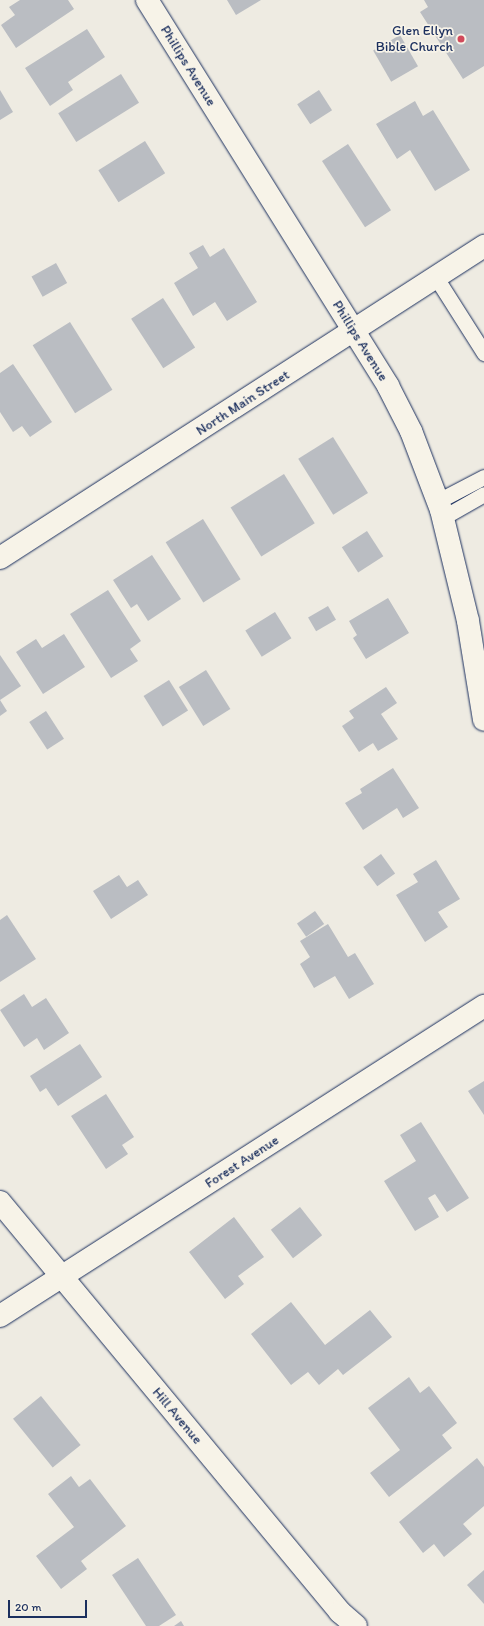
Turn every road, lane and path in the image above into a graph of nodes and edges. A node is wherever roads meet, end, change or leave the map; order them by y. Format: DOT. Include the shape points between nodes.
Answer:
graph roads {
  1 [pos="146,0"];
  2 [pos="484,246"];
  3 [pos="437,279"];
  4 [pos="354,331"];
  5 [pos="484,353"];
  6 [pos="484,477"];
  7 [pos="484,494"];
  8 [pos="440,510"];
  9 [pos="1,556"];
  10 [pos="484,720"];
  11 [pos="484,1006"];
  12 [pos="0,1202"];
  13 [pos="62,1278"];
  14 [pos="0,1316"];
  15 [pos="356,1626"];
  1 -- 4 [label="street, Phillips Avenue"];
  2 -- 3 [label="street, North Main Street"];
  3 -- 4 [label="street, North Main Street"];
  3 -- 5 [label="lane"];
  4 -- 8 [label="street, Phillips Avenue" via="411,431"];
  4 -- 9 [label="street, North Main Street"];
  6 -- 8 [label="lane"];
  7 -- 8 [label="lane"];
  8 -- 10 [label="street, Phillips Avenue" via="468,622"];
  11 -- 13 [label="street, Forest Avenue"];
  12 -- 13 [label="street, Hill Avenue"];
  13 -- 14 [label="street, Forest Avenue"];
  13 -- 15 [label="street, Hill Avenue" via="340,1612"];
}
